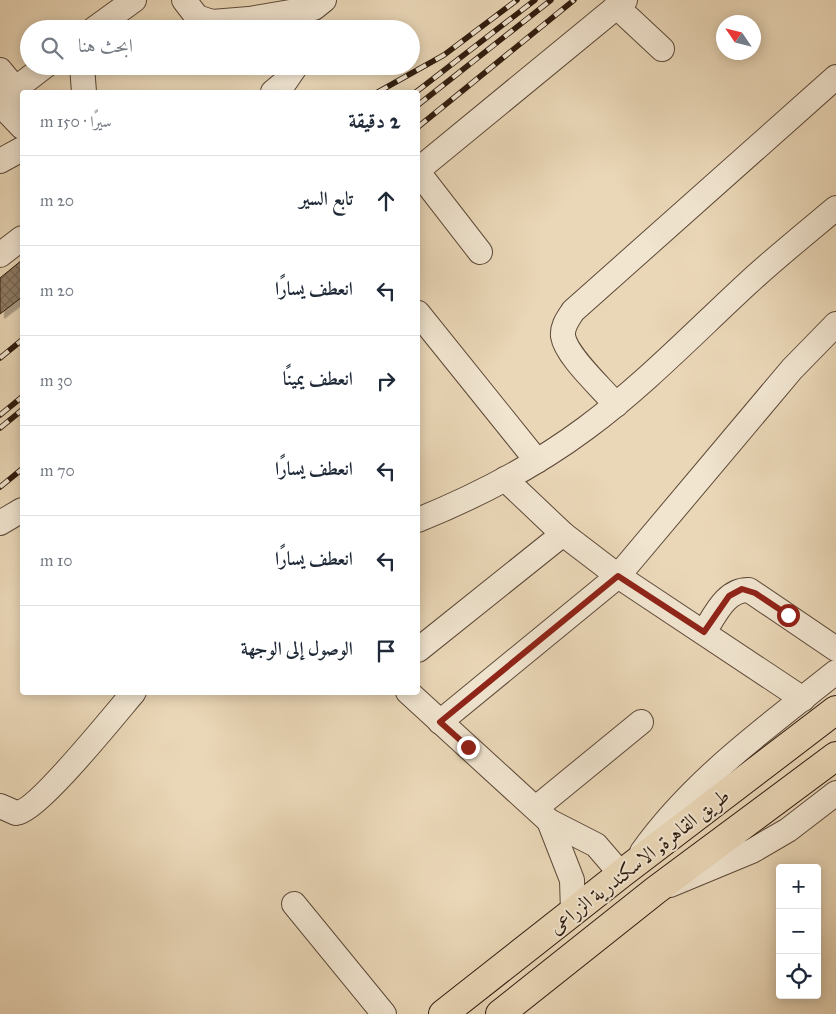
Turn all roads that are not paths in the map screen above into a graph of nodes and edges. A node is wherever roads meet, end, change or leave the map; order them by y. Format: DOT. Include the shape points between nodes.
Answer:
graph roads {
  1 [pos="134,0"];
  2 [pos="184,0"];
  3 [pos="621,3"];
  4 [pos="315,12"];
  5 [pos="106,20"];
  6 [pos="206,20"];
  7 [pos="237,20"];
  8 [pos="662,49"];
  9 [pos="0,70"];
  10 [pos="35,75"];
  11 [pos="83,75"];
  12 [pos="290,75"];
  13 [pos="836,77"];
  14 [pos="84,90"];
  15 [pos="276,90"];
  16 [pos="8,101"];
  17 [pos="20,123"];
  18 [pos="20,150"];
  19 [pos="0,161"];
  20 [pos="420,169"];
  21 [pos="420,174"];
  22 [pos="836,208"];
  23 [pos="20,240"];
  24 [pos="480,252"];
  25 [pos="0,255"];
  26 [pos="420,316"];
  27 [pos="836,324"];
  28 [pos="616,405"];
  29 [pos="537,461"];
  30 [pos="505,479"];
  31 [pos="20,511"];
  32 [pos="420,519"];
  33 [pos="0,523"];
  34 [pos="563,534"];
  35 [pos="618,576"];
  36 [pos="704,632"];
  37 [pos="420,648"];
  38 [pos="836,648"];
  39 [pos="836,672"];
  40 [pos="131,695"];
  41 [pos="411,695"];
  42 [pos="802,699"];
  43 [pos="832,714"];
  44 [pos="440,722"];
  45 [pos="640,722"];
  46 [pos="836,756"];
  47 [pos="836,793"];
  48 [pos="0,806"];
  49 [pos="543,814"];
  50 [pos="626,870"];
  51 [pos="656,890"];
  52 [pos="294,904"];
  53 [pos="573,912"];
  54 [pos="384,1014"];
  55 [pos="443,1014"];
  56 [pos="500,1014"];
  1 -- 5 [label="street"];
  2 -- 6 [label="street" via="197,17"];
  3 -- 8 [label="street"];
  3 -- 20 [label="street"];
  4 -- 7 [label="street"];
  9 -- 16 [label="street"];
  10 -- 16 [label="street"];
  11 -- 14 [label="street"];
  12 -- 15 [label="street"];
  13 -- 28 [label="street" via="573,311 563,335 567,348"];
  16 -- 17 [label="street"];
  18 -- 19 [label="street"];
  21 -- 24 [label="street"];
  22 -- 28 [label="street" via="749,282"];
  23 -- 25 [label="street"];
  26 -- 29 [label="street"];
  27 -- 35 [label="street" via="792,369"];
  28 -- 29 [label="street"];
  29 -- 30 [label="street"];
  30 -- 32 [label="street"];
  30 -- 34 [label="street"];
  31 -- 33 [label="street"];
  34 -- 35 [label="street"];
  34 -- 37 [label="street"];
  35 -- 36 [label="street"];
  35 -- 44 [label="street"];
  36 -- 38 [label="street" via="729,596 742,589 749,590"];
  36 -- 42 [label="street"];
  39 -- 42 [label="street"];
  40 -- 48 [label="street" via="47,791 28,808 16,813"];
  41 -- 44 [label="street"];
  42 -- 50 [label="street" via="706,779 666,820"];
  43 -- 50 [label="highway, طريق القاهرة, الاسكندرية الزراعى"];
  44 -- 49 [label="street"];
  45 -- 49 [label="street"];
  46 -- 51 [label="highway, طريق القاهرة, الاسكندرية الزراعى"];
  47 -- 51 [label="street" via="788,830 752,851"];
  49 -- 50 [label="street" via="596,845"];
  49 -- 53 [label="street" via="572,880"];
  50 -- 53 [label="highway, طريق القاهرة, الاسكندرية الزراعى"];
  51 -- 56 [label="highway, طريق القاهرة, الاسكندرية الزراعى"];
  52 -- 54 [label="street"];
  53 -- 55 [label="highway, طريق القاهرة, الاسكندرية الزراعى"];
}
